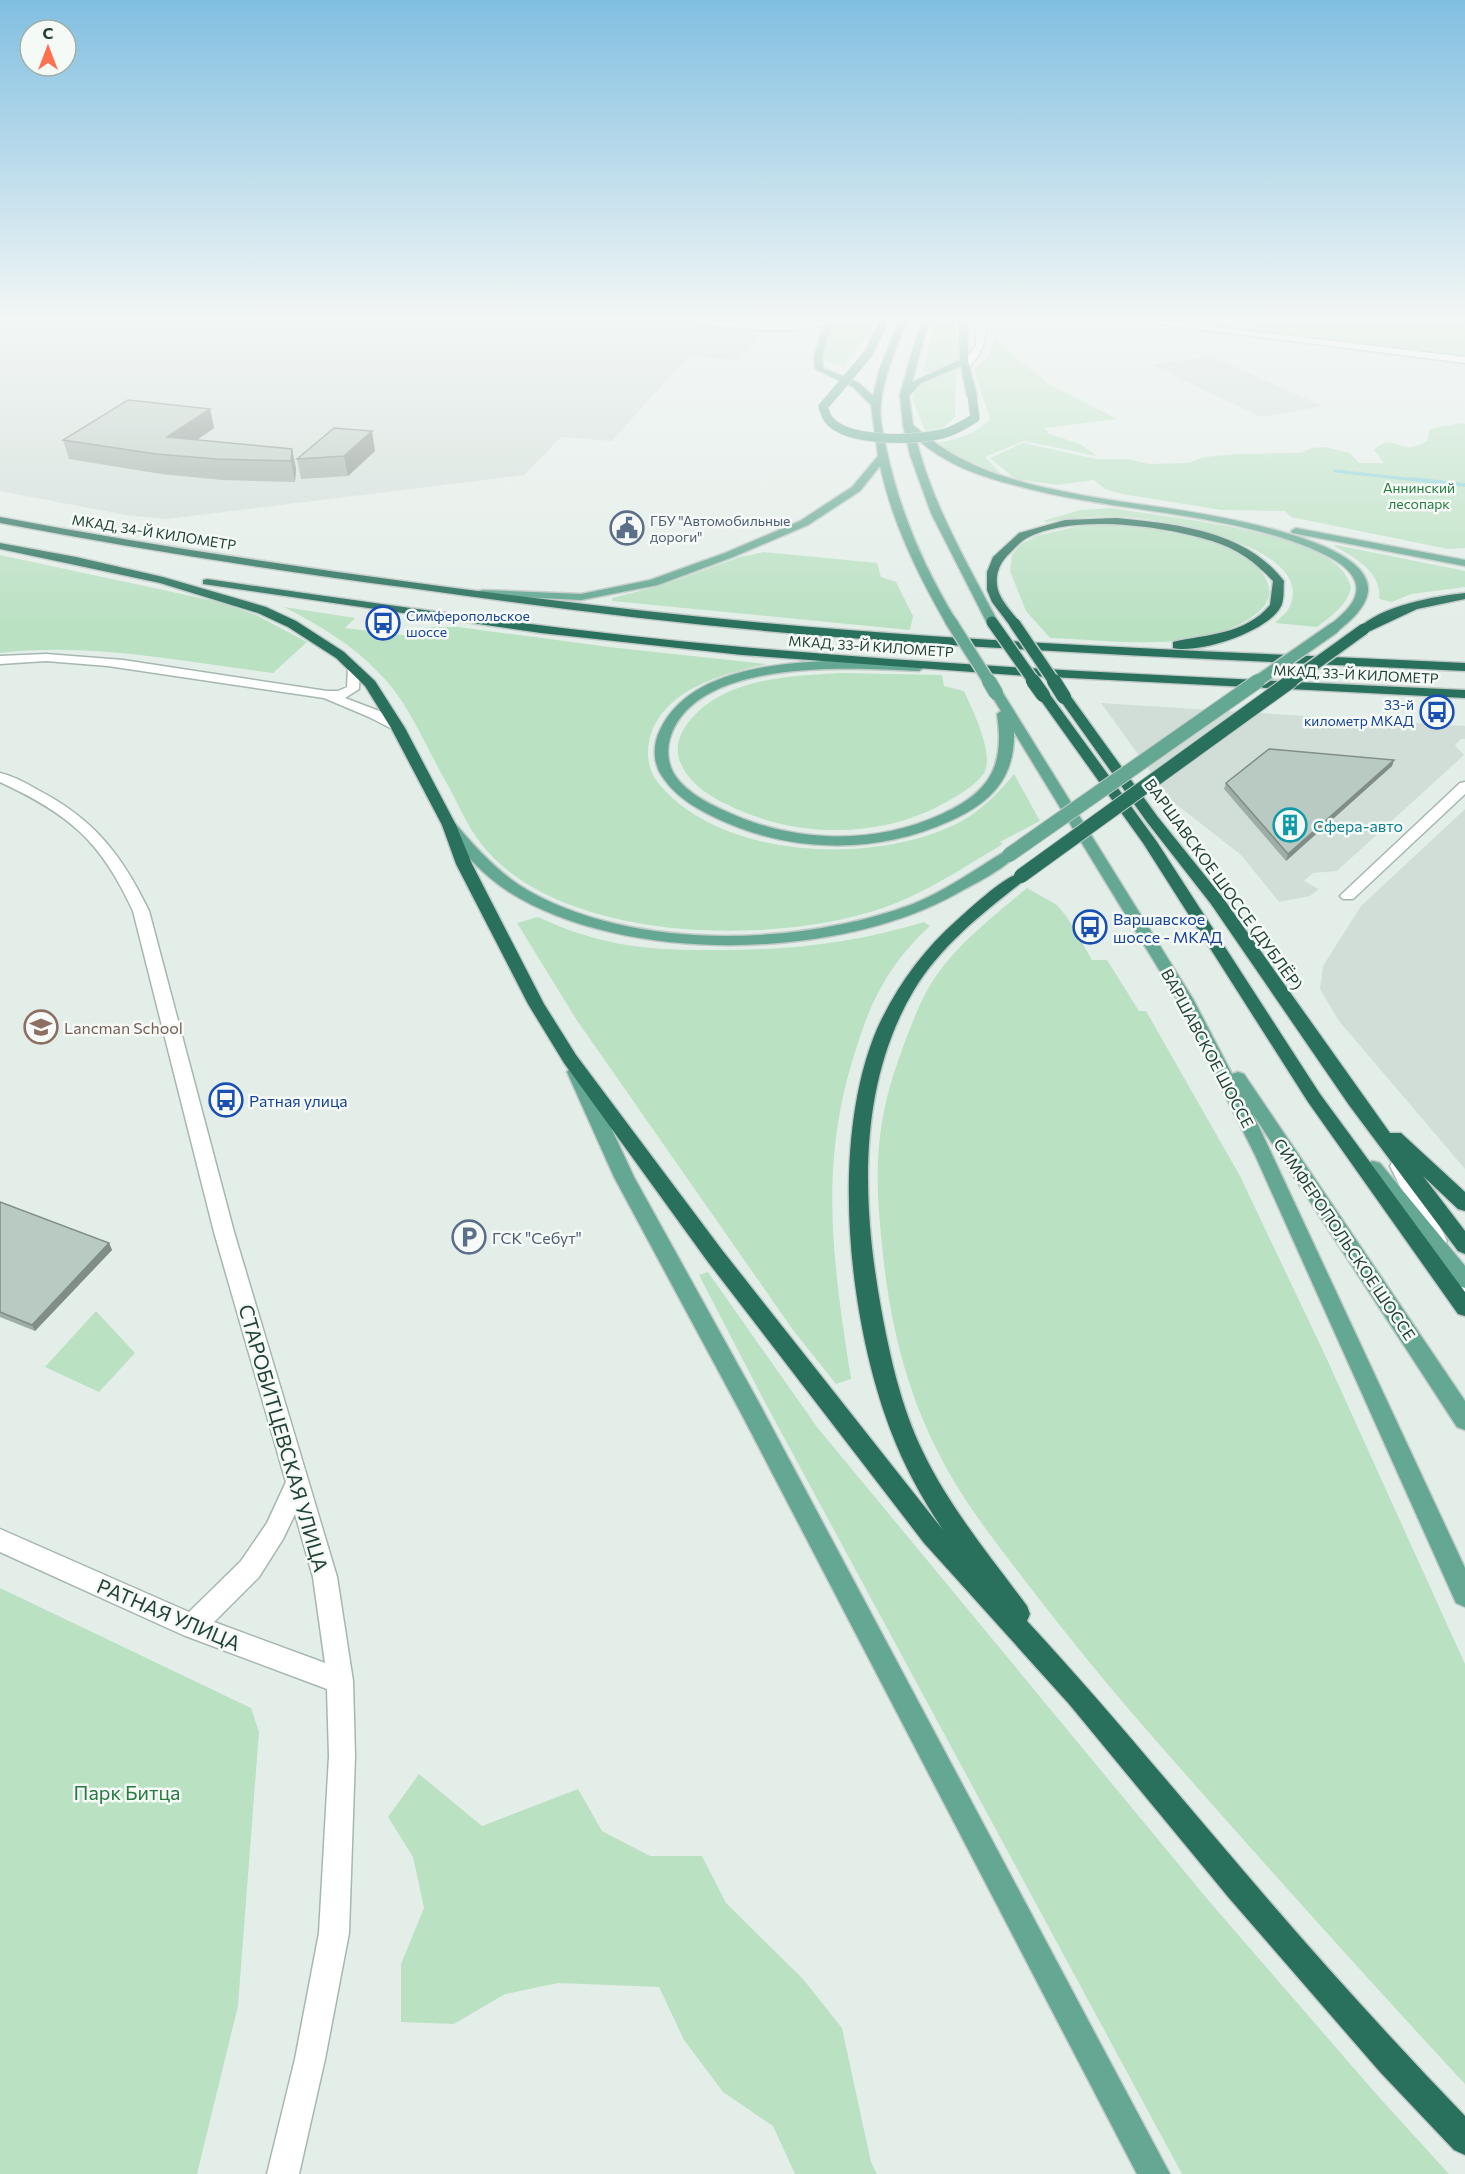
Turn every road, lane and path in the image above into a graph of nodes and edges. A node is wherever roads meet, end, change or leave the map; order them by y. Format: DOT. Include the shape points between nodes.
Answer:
graph roads {
  1 [pos="831,421"];
  2 [pos="877,421"];
  3 [pos="908,421"];
  4 [pos="972,421"];
  5 [pos="909,427"];
  6 [pos="883,456"];
  7 [pos="1189,515"];
  8 [pos="0,520"];
  9 [pos="953,545"];
  10 [pos="0,546"];
  11 [pos="64,558"];
  12 [pos="1465,563"];
  13 [pos="305,571"];
  14 [pos="444,590"];
  15 [pos="993,594"];
  16 [pos="1465,596"];
  17 [pos="992,622"];
  18 [pos="1064,647"];
  19 [pos="0,660"];
  20 [pos="354,667"];
  21 [pos="1465,667"];
  22 [pos="991,670"];
  23 [pos="996,693"];
  24 [pos="1434,693"];
  25 [pos="327,695"];
  26 [pos="1465,695"];
  27 [pos="399,728"];
  28 [pos="0,777"];
  29 [pos="1465,786"];
  30 [pos="449,825"];
  31 [pos="1348,896"];
  32 [pos="1185,999"];
  33 [pos="570,1059"];
  34 [pos="1314,1098"];
  35 [pos="1355,1100"];
  36 [pos="1393,1151"];
  37 [pos="1465,1204"];
  38 [pos="1465,1246"];
  39 [pos="1443,1254"];
  40 [pos="1465,1280"];
  41 [pos="1465,1292"];
  42 [pos="1465,1308"];
  43 [pos="1465,1420"];
  44 [pos="297,1483"];
  45 [pos="0,1540"];
  46 [pos="1465,1595"];
  47 [pos="192,1626"];
  48 [pos="340,1681"];
  49 [pos="1078,1695"];
  50 [pos="1465,2139"];
  51 [pos="283,2174"];
  52 [pos="1154,2174"];
  1 -- 4 [label="main road, bridge" via="872,437 936,437"];
  2 -- 6 [label="main road, ВАРШАВСКОЕ ШОССЕ"];
  3 -- 5 [label="main road"];
  5 -- 7 [label="main road" via="952,459 1005,479 1070,496"];
  5 -- 9 [label="main road" via="922,479"];
  6 -- 14 [label="main road" via="856,489 804,523 654,583 581,597"];
  6 -- 23 [label="main road, ВАРШАВСКОЕ ШОССЕ, bridge" via="896,511 925,573"];
  7 -- 12 [label="main road"];
  7 -- 30 [label="main road, bridge" via="1285,536 1327,552 1359,577 1361,597 1334,628 1009,855 920,906 860,925 777,937 690,938 614,928 547,906 519,892 490,870"];
  8 -- 13 [label="highway, МКАД, 34-Й КИЛОМЕТР"];
  9 -- 15 [label="main road, ВАРШАВСКОЕ ШОССЕ (ДУБЛЁР)"];
  9 -- 17 [label="main road"];
  10 -- 11 [label="highway"];
  11 -- 20 [label="highway" via="163,580 262,610 317,639"];
  11 -- 22 [label="highway, МКАД, 33-Й КИЛОМЕТР" via="279,592 659,643"];
  13 -- 14 [label="highway, МКАД, 33-Й КИЛОМЕТР"];
  14 -- 18 [label="highway, МКАД, 33-Й КИЛОМЕТР" via="751,625"];
  15 -- 18 [label="highway" via="994,565 1011,543 1051,526 1108,520 1172,527 1228,543 1266,565 1278,579 1281,594 1275,608 1264,619 1219,638 1145,648"];
  15 -- 35 [label="highway, ВАРШАВСКОЕ ШОССЕ (ДУБЛЁР), bridge" via="1152,819 1217,901"];
  16 -- 49 [label="highway, bridge" via="1422,603 1364,629 1021,876 942,943 905,991 892,1017 869,1086 857,1167 864,1277 886,1382 916,1462 953,1526"];
  17 -- 34 [label="highway, bridge" via="1150,842"];
  18 -- 21 [label="highway, МКАД, 33-Й КИЛОМЕТР"];
  19 -- 25 [label="street" via="74,658"];
  20 -- 25 [label="street" via="353,689"];
  20 -- 27 [label="highway"];
  22 -- 23 [label="main road" via="843,665 744,676 720,684 684,706 664,734 664,765 693,799 755,830 820,840 891,836 960,810 1001,776 1009,738"];
  22 -- 24 [label="highway, МКАД, 33-Й КИЛОМЕТР"];
  23 -- 32 [label="main road, ВАРШАВСКОЕ ШОССЕ"];
  24 -- 26 [label="street"];
  25 -- 27 [label="street"];
  27 -- 30 [label="highway"];
  28 -- 44 [label="street, СТАРОБИТЦЕВСКАЯ УЛИЦА" via="61,808 87,827 109,850 133,893 150,942 224,1232"];
  29 -- 31 [label="street"];
  30 -- 33 [label="highway" via="509,954"];
  32 -- 43 [label="main road, СИМФЕРОПОЛЬСКОЕ ШОССЕ"];
  32 -- 46 [label="main road, ВАРШАВСКОЕ ШОССЕ" via="1264,1155"];
  33 -- 49 [label="highway" via="715,1256 932,1535"];
  33 -- 52 [label="main road" via="624,1177"];
  34 -- 39 [label="main road"];
  34 -- 42 [label="highway"];
  35 -- 36 [label="highway, ВАРШАВСКОЕ ШОССЕ (ДУБЛЁР)"];
  35 -- 37 [label="highway"];
  36 -- 38 [label="highway, ВАРШАВСКОЕ ШОССЕ (ДУБЛЁР)"];
  36 -- 39 [label="street"];
  39 -- 40 [label="main road"];
  39 -- 41 [label="street"];
  44 -- 47 [label="street" via="275,1531 250,1569"];
  44 -- 48 [label="street, СТАРОБИТЦЕВСКАЯ УЛИЦА" via="325,1577"];
  45 -- 47 [label="street, РАТНАЯ УЛИЦА"];
  47 -- 48 [label="street, РАТНАЯ УЛИЦА"];
  48 -- 51 [label="street, СТАРОБИТЦЕВСКАЯ УЛИЦА" via="342,1756 334,1933"];
  49 -- 50 [label="highway" via="1239,1888"];
}
